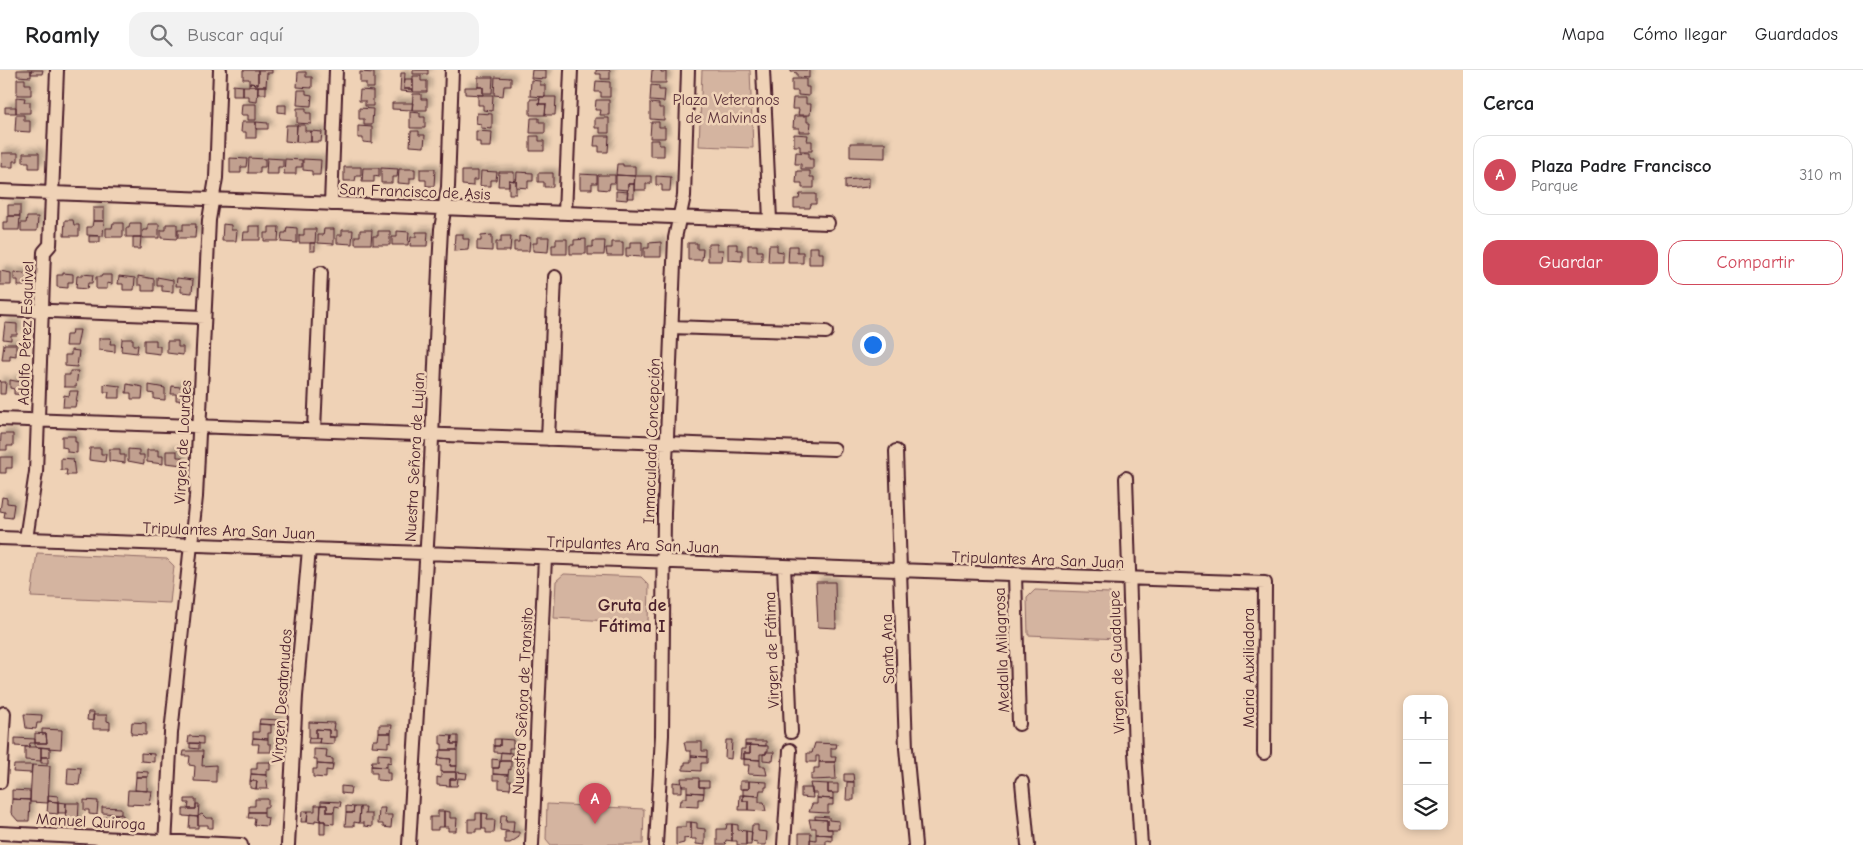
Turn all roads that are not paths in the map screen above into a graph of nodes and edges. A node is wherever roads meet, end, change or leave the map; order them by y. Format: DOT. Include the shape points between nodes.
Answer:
graph roads {
  1 [pos="57,70"];
  2 [pos="220,70"];
  3 [pos="336,70"];
  4 [pos="452,70"];
  5 [pos="570,70"];
  6 [pos="688,70"];
  7 [pos="763,70"];
  8 [pos="0,191"];
  9 [pos="52,193"];
  10 [pos="213,199"];
  11 [pos="331,204"];
  12 [pos="444,208"];
  13 [pos="565,212"];
  14 [pos="679,217"];
  15 [pos="770,220"];
  16 [pos="828,223"];
  17 [pos="321,273"];
  18 [pos="555,278"];
  19 [pos="0,309"];
  20 [pos="42,311"];
  21 [pos="204,318"];
  22 [pos="671,327"];
  23 [pos="826,332"];
  24 [pos="0,419"];
  25 [pos="38,420"];
  26 [pos="199,426"];
  27 [pos="314,430"];
  28 [pos="432,434"];
  29 [pos="548,438"];
  30 [pos="667,443"];
  31 [pos="834,449"];
  32 [pos="896,451"];
  33 [pos="1126,478"];
  34 [pos="0,538"];
  35 [pos="26,539"];
  36 [pos="191,545"];
  37 [pos="309,549"];
  38 [pos="426,553"];
  39 [pos="544,558"];
  40 [pos="664,562"];
  41 [pos="784,566"];
  42 [pos="900,570"];
  43 [pos="1015,574"];
  44 [pos="1129,578"];
  45 [pos="1265,583"];
  46 [pos="4,713"];
  47 [pos="1019,724"];
  48 [pos="791,732"];
  49 [pos="790,750"];
  50 [pos="1264,753"];
  51 [pos="0,782"];
  52 [pos="1022,782"];
  53 [pos="0,833"];
  54 [pos="165,843"];
  55 [pos="241,845"];
  56 [pos="288,845"];
  57 [pos="409,845"];
  58 [pos="532,845"];
  59 [pos="656,845"];
  60 [pos="784,845"];
  61 [pos="915,845"];
  62 [pos="1028,845"];
  63 [pos="1141,845"];
  1 -- 9 [label="street, Adolfo Pérez Esquivel"];
  2 -- 10 [label="street, Virgen de Lourdes"];
  3 -- 11 [label="street"];
  4 -- 12 [label="street, Nuestra Señora de Lujan" via="448,187"];
  5 -- 13 [label="street"];
  6 -- 14 [label="street, Inmaculada Concepción" via="684,196"];
  7 -- 15 [label="street"];
  8 -- 9 [label="street, San Francisco de Asis"];
  9 -- 10 [label="street, San Francisco de Asis"];
  9 -- 20 [label="street, Adolfo Pérez Esquivel" via="50,245 44,252"];
  10 -- 11 [label="street, San Francisco de Asis"];
  10 -- 21 [label="street, Virgen de Lourdes"];
  11 -- 12 [label="street, San Francisco de Asis"];
  12 -- 13 [label="street, San Francisco de Asis"];
  12 -- 28 [label="street, Nuestra Señora de Lujan" via="438,268"];
  13 -- 14 [label="street, San Francisco de Asis"];
  14 -- 15 [label="street, San Francisco de Asis"];
  14 -- 22 [label="street, Inmaculada Concepción"];
  15 -- 16 [label="street, San Francisco de Asis"];
  17 -- 27 [label="street"];
  18 -- 29 [label="street"];
  19 -- 20 [label="street"];
  20 -- 21 [label="street"];
  20 -- 25 [label="street, Adolfo Pérez Esquivel"];
  21 -- 26 [label="street, Virgen de Lourdes"];
  22 -- 23 [label="street"];
  22 -- 30 [label="street, Inmaculada Concepción"];
  24 -- 25 [label="street"];
  25 -- 26 [label="street"];
  25 -- 35 [label="street, Adolfo Pérez Esquivel" via="36,472"];
  26 -- 27 [label="street"];
  26 -- 36 [label="street, Virgen de Lourdes"];
  27 -- 28 [label="street"];
  28 -- 29 [label="street"];
  28 -- 38 [label="street, Nuestra Señora de Lujan"];
  29 -- 30 [label="street"];
  30 -- 31 [label="street"];
  30 -- 40 [label="street, Inmaculada Concepción"];
  32 -- 42 [label="street, Santa Ana"];
  33 -- 44 [label="street, Virgen de Guadalupe"];
  34 -- 35 [label="street, Tripulantes Ara San Juan"];
  35 -- 36 [label="street, Tripulantes Ara San Juan"];
  36 -- 37 [label="street, Tripulantes Ara San Juan"];
  36 -- 54 [label="street, Virgen de Lourdes" via="171,733"];
  37 -- 38 [label="street, Tripulantes Ara San Juan"];
  37 -- 56 [label="street, Virgen Desatanudos" via="296,696"];
  38 -- 39 [label="street, Tripulantes Ara San Juan"];
  38 -- 57 [label="street, Nuestra Señora de Lujan"];
  39 -- 40 [label="street, Tripulantes Ara San Juan"];
  39 -- 58 [label="street, Nuestra Señora de Transito"];
  40 -- 41 [label="street, Tripulantes Ara San Juan"];
  40 -- 59 [label="street, Inmaculada Concepción" via="662,735"];
  41 -- 42 [label="street, Tripulantes Ara San Juan"];
  41 -- 48 [label="street, Virgen de Fátima"];
  42 -- 43 [label="street, Tripulantes Ara San Juan"];
  42 -- 61 [label="street, Santa Ana" via="906,748"];
  43 -- 44 [label="street, Tripulantes Ara San Juan"];
  43 -- 47 [label="street, Medalla Milagrosa"];
  44 -- 45 [label="street, Tripulantes Ara San Juan"];
  44 -- 63 [label="street, Virgen de Guadalupe"];
  45 -- 50 [label="street, Maria Auxiliadora"];
  46 -- 51 [label="street"];
  49 -- 60 [label="street"];
  52 -- 62 [label="street"];
  53 -- 54 [label="street, Manuel Quiroga"];
  54 -- 55 [label="street, Manuel Quiroga"];
}
